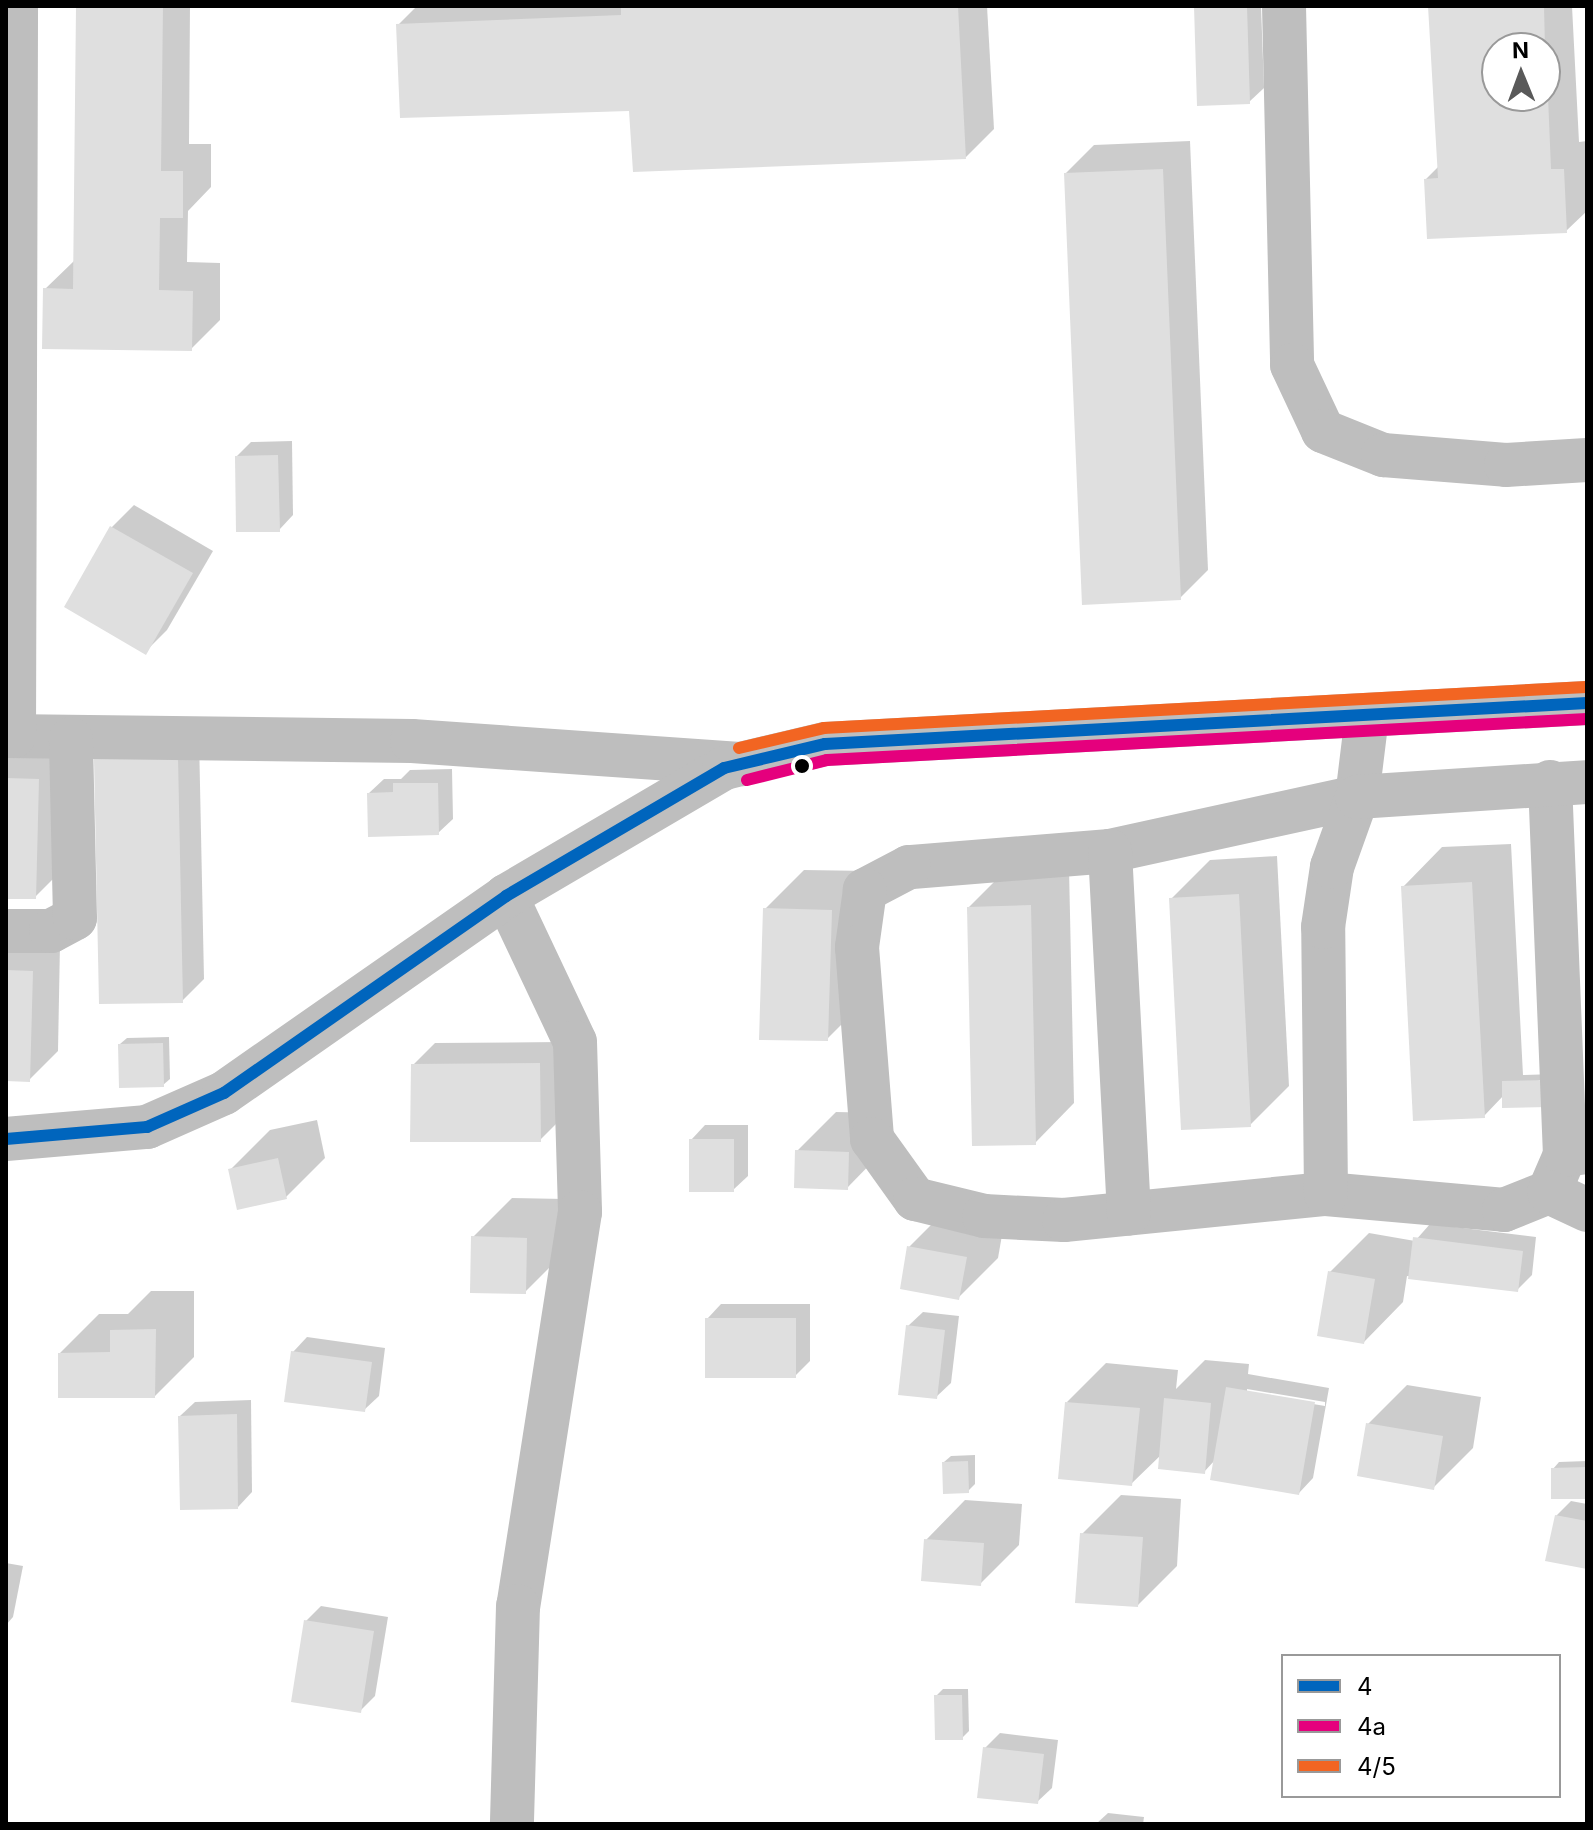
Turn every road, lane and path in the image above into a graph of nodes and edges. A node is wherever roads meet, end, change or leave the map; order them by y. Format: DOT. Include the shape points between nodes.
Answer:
graph roads {
  1 [pos="16,6"];
  2 [pos="1284,6"];
  3 [pos="1587,460"];
  4 [pos="1587,703"];
  5 [pos="1367,716"];
  6 [pos="10,736"];
  7 [pos="71,739"];
  8 [pos="743,764"];
  9 [pos="1569,782"];
  10 [pos="1357,797"];
  11 [pos="1110,851"];
  12 [pos="506,896"];
  13 [pos="6,931"];
  14 [pos="6,1139"];
  15 [pos="1572,1177"];
  16 [pos="1326,1194"];
  17 [pos="1129,1214"];
  18 [pos="512,1824"];
  1 -- 6 [label="main road"];
  2 -- 3 [label="main road" via="1292,365 1323,431 1383,455 1506,465"];
  4 -- 5 [label="main road"];
  5 -- 8 [label="main road" via="825,744"];
  5 -- 10 [label="main road"];
  6 -- 7 [label="main road"];
  7 -- 8 [label="main road" via="412,741"];
  7 -- 13 [label="main road" via="75,918 51,931"];
  8 -- 12 [label="main road" via="724,768 610,831"];
  9 -- 10 [label="main road"];
  9 -- 15 [label="main road"];
  10 -- 11 [label="main road"];
  10 -- 16 [label="main road" via="1332,867 1323,927"];
  11 -- 17 [label="main road"];
  11 -- 17 [label="main road" via="909,867 865,890 857,947 872,1139 915,1199 984,1216 1064,1220"];
  12 -- 14 [label="main road" via="224,1093 147,1127"];
  12 -- 18 [label="main road" via="575,1042 580,1212 518,1606"];
  15 -- 16 [label="main road" via="1504,1210"];
  16 -- 17 [label="main road"];
}
